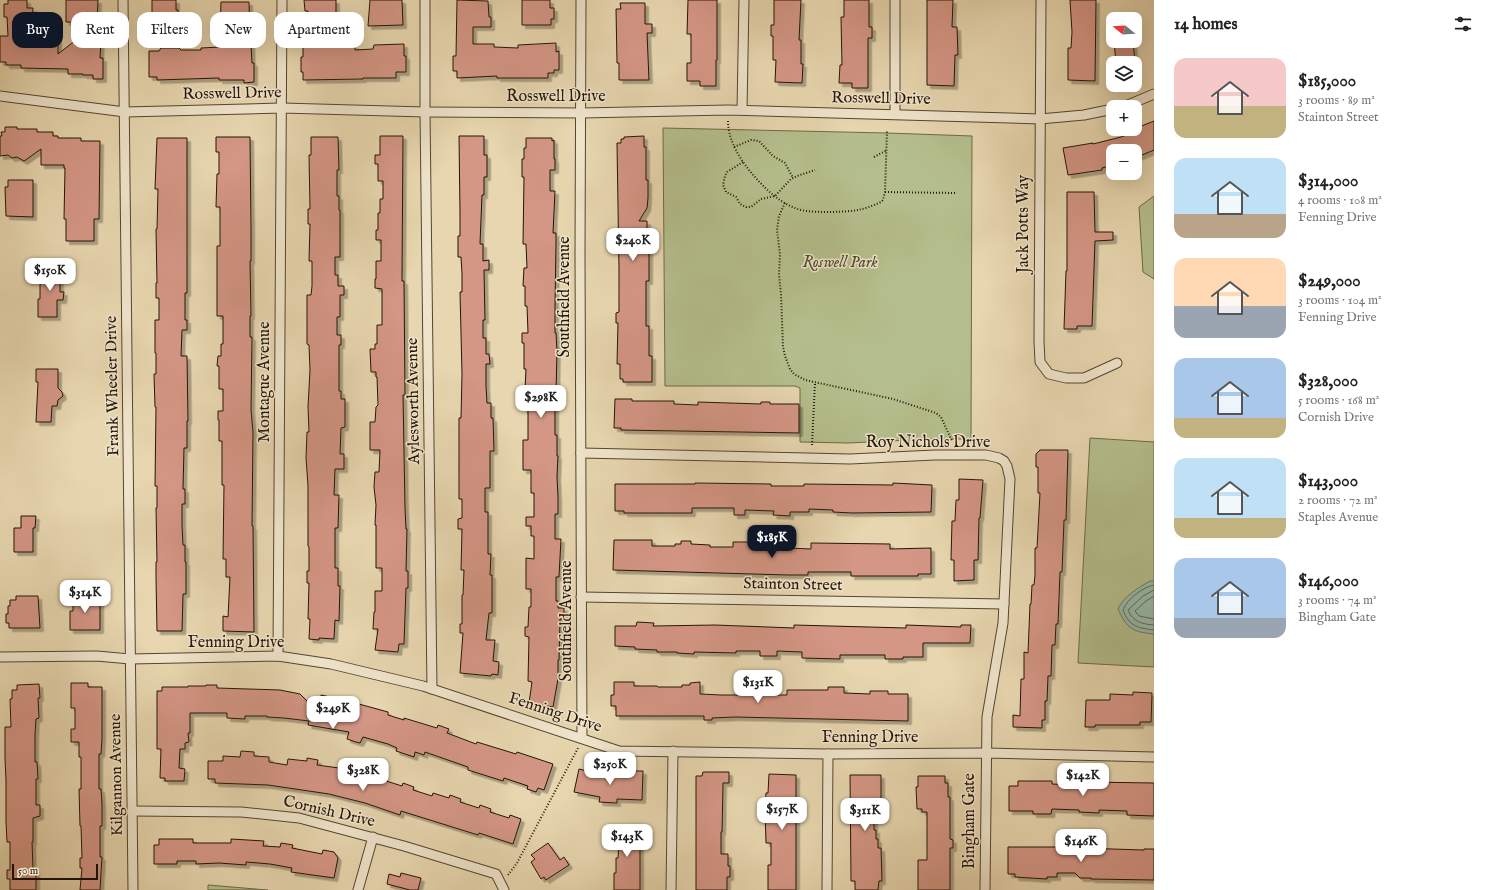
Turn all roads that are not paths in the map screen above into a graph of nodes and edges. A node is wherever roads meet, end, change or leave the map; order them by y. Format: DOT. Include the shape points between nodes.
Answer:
graph roads {
  1 [pos="123,0"];
  2 [pos="282,0"];
  3 [pos="425,0"];
  4 [pos="581,0"];
  5 [pos="744,0"];
  6 [pos="895,0"];
  7 [pos="1041,0"];
  8 [pos="1154,94"];
  9 [pos="0,96"];
  10 [pos="1140,100"];
  11 [pos="282,108"];
  12 [pos="742,110"];
  13 [pos="1106,110"];
  14 [pos="125,112"];
  15 [pos="425,112"];
  16 [pos="581,113"];
  17 [pos="895,114"];
  18 [pos="1040,119"];
  19 [pos="1117,363"];
  20 [pos="581,453"];
  21 [pos="582,597"];
  22 [pos="1004,604"];
  23 [pos="278,656"];
  24 [pos="0,657"];
  25 [pos="130,659"];
  26 [pos="432,690"];
  27 [pos="582,738"];
  28 [pos="673,751"];
  29 [pos="986,753"];
  30 [pos="828,754"];
  31 [pos="1154,757"];
  32 [pos="132,811"];
  33 [pos="373,837"];
  34 [pos="503,887"];
  35 [pos="133,890"];
  36 [pos="358,890"];
  37 [pos="672,890"];
  38 [pos="827,890"];
  39 [pos="984,890"];
  1 -- 14 [label="street, Frank Wheeler Drive"];
  2 -- 11 [label="street, Montague Avenue"];
  3 -- 15 [label="street, Aylesworth Avenue"];
  4 -- 16 [label="street, Southfield Avenue"];
  5 -- 12 [label="street"];
  6 -- 17 [label="street"];
  7 -- 18 [label="street, Jack Potts Way"];
  8 -- 10 [label="street"];
  9 -- 14 [label="street, Rosswell Drive"];
  11 -- 14 [label="street, Rosswell Drive"];
  11 -- 15 [label="street, Rosswell Drive"];
  11 -- 23 [label="street, Montague Avenue"];
  12 -- 16 [label="street, Rosswell Drive"];
  12 -- 17 [label="street, Rosswell Drive"];
  13 -- 18 [label="street, Rosswell Drive"];
  14 -- 25 [label="street, Frank Wheeler Drive"];
  15 -- 16 [label="street, Rosswell Drive"];
  15 -- 26 [label="street, Aylesworth Avenue"];
  16 -- 20 [label="street, Southfield Avenue"];
  17 -- 18 [label="street, Rosswell Drive"];
  18 -- 19 [label="street, Jack Potts Way" via="1040,362 1049,374 1066,378 1084,378"];
  20 -- 21 [label="street, Southfield Avenue"];
  20 -- 22 [label="street, Roy Nichols Drive" via="850,459 935,455 994,456 1004,461 1010,472"];
  21 -- 22 [label="street, Stainton Street"];
  21 -- 27 [label="street, Southfield Avenue"];
  22 -- 29 [label="street, Roy Nichols Drive" via="987,717"];
  23 -- 25 [label="street, Fenning Drive"];
  23 -- 26 [label="street, Fenning Drive" via="331,664"];
  24 -- 25 [label="street, Fenning Drive" via="96,656"];
  25 -- 32 [label="street, Kilgannon Avenue"];
  26 -- 27 [label="street, Fenning Drive"];
  27 -- 28 [label="street, Fenning Drive" via="619,750"];
  28 -- 30 [label="street, Fenning Drive"];
  28 -- 37 [label="street"];
  29 -- 30 [label="street, Fenning Drive"];
  29 -- 31 [label="street, Fenning Drive"];
  29 -- 39 [label="street, Bingham Gate"];
  30 -- 38 [label="street"];
  32 -- 33 [label="street, Cornish Drive" via="273,814"];
  32 -- 35 [label="street, Kilgannon Avenue"];
  33 -- 34 [label="street, Cornish Drive" via="496,874"];
  33 -- 36 [label="street"];
}
